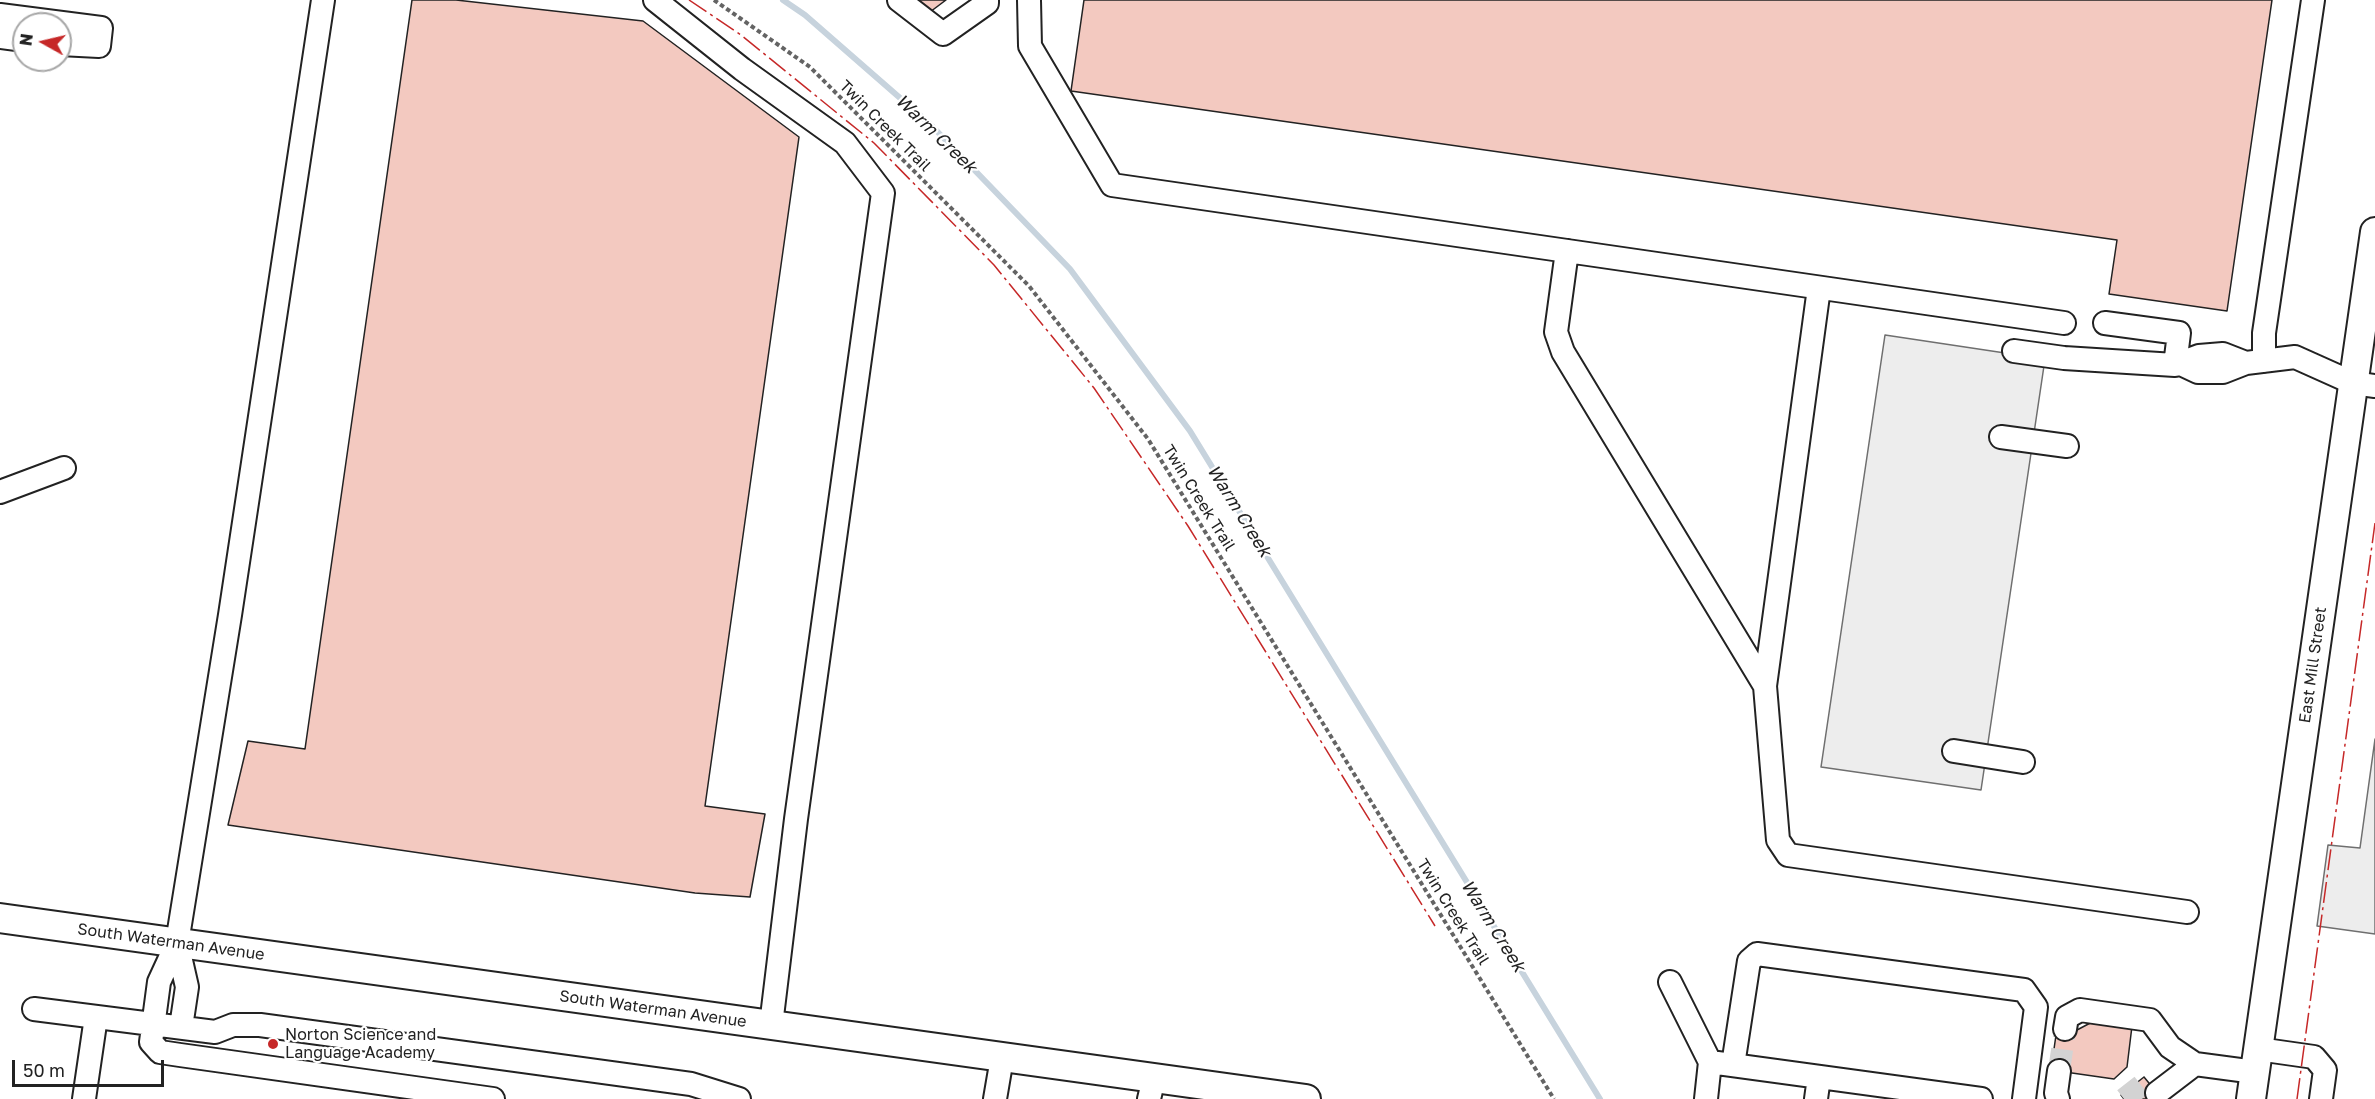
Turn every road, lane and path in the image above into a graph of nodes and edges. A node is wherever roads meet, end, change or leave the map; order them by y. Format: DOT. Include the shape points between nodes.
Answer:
graph roads {
  1 [pos="323,0"];
  2 [pos="655,0"];
  3 [pos="714,0"];
  4 [pos="899,0"];
  5 [pos="987,0"];
  6 [pos="1029,0"];
  7 [pos="2313,0"];
  8 [pos="72,25"];
  9 [pos="72,45"];
  10 [pos="2375,232"];
  11 [pos="1567,251"];
  12 [pos="1819,288"];
  13 [pos="2064,323"];
  14 [pos="2105,323"];
  15 [pos="2014,351"];
  16 [pos="2255,362"];
  17 [pos="2178,364"];
  18 [pos="2364,385"];
  19 [pos="2001,437"];
  20 [pos="2067,446"];
  21 [pos="64,468"];
  22 [pos="0,492"];
  23 [pos="1765,687"];
  24 [pos="1954,751"];
  25 [pos="2023,762"];
  26 [pos="2187,912"];
  27 [pos="0,918"];
  28 [pos="177,943"];
  29 [pos="1670,982"];
  30 [pos="34,1009"];
  31 [pos="96,1017"];
  32 [pos="152,1024"];
  33 [pos="771,1026"];
  34 [pos="181,1028"];
  35 [pos="2065,1029"];
  36 [pos="1002,1058"];
  37 [pos="1710,1062"];
  38 [pos="2196,1064"];
  39 [pos="1733,1065"];
  40 [pos="2059,1071"];
  41 [pos="2254,1073"];
  42 [pos="1817,1088"];
  43 [pos="1152,1089"];
  44 [pos="2165,1091"];
  45 [pos="1294,1098"];
  46 [pos="84,1099"];
  47 [pos="493,1099"];
  48 [pos="739,1099"];
  49 [pos="995,1099"];
  50 [pos="1554,1099"];
  51 [pos="1706,1099"];
  52 [pos="1981,1099"];
  53 [pos="2024,1099"];
  54 [pos="2058,1099"];
  55 [pos="2321,1099"];
  1 -- 28 [label="street"];
  2 -- 33 [label="street" via="845,143 883,193"];
  3 -- 50 [label="path, Twin Creek Trail" via="810,67 1029,286 1148,439"];
  4 -- 5 [label="street" via="943,34"];
  6 -- 11 [label="street" via="1030,46 1112,185"];
  7 -- 16 [label="street" via="2264,333"];
  8 -- 9 [label="street" via="101,28 99,46"];
  10 -- 18 [label="main road, East Mill Street"];
  11 -- 12 [label="street"];
  11 -- 23 [label="street" via="1556,332 1563,352"];
  12 -- 13 [label="street"];
  12 -- 23 [label="street"];
  14 -- 17 [label="street" via="2179,333"];
  15 -- 17 [label="street" via="2064,358"];
  16 -- 17 [label="street" via="2223,372 2199,372"];
  16 -- 18 [label="street" via="2295,357"];
  18 -- 41 [label="main road, East Mill Street"];
  19 -- 20 [label="street"];
  21 -- 22 [label="street"];
  23 -- 26 [label="street" via="1778,840 1788,855"];
  24 -- 25 [label="street"];
  27 -- 28 [label="main road, South Waterman Avenue"];
  28 -- 32 [label="street" via="159,982"];
  28 -- 33 [label="main road, South Waterman Avenue"];
  28 -- 34 [label="street" via="187,987"];
  29 -- 37 [label="street"];
  30 -- 31 [label="street"];
  31 -- 32 [label="street"];
  31 -- 46 [label="street"];
  32 -- 34 [label="street"];
  32 -- 47 [label="street" via="151,1042 160,1052"];
  33 -- 36 [label="main road, South Waterman Avenue"];
  34 -- 48 [label="street" via="215,1032 232,1024 260,1025 692,1084"];
  35 -- 38 [label="street" via="2067,1017 2080,1010 2150,1020 2170,1047"];
  36 -- 43 [label="main road, South Waterman Avenue"];
  36 -- 49 [label="street"];
  37 -- 39 [label="street"];
  37 -- 51 [label="street"];
  38 -- 41 [label="street"];
  38 -- 44 [label="street"];
  39 -- 42 [label="street"];
  39 -- 53 [label="street" via="1749,961 1757,954 2024,990 2036,1007"];
  40 -- 54 [label="street"];
  41 -- 55 [label="street" via="2314,1057 2325,1070"];
  42 -- 52 [label="street"];
  43 -- 45 [label="main road, South Waterman Avenue"];
}
